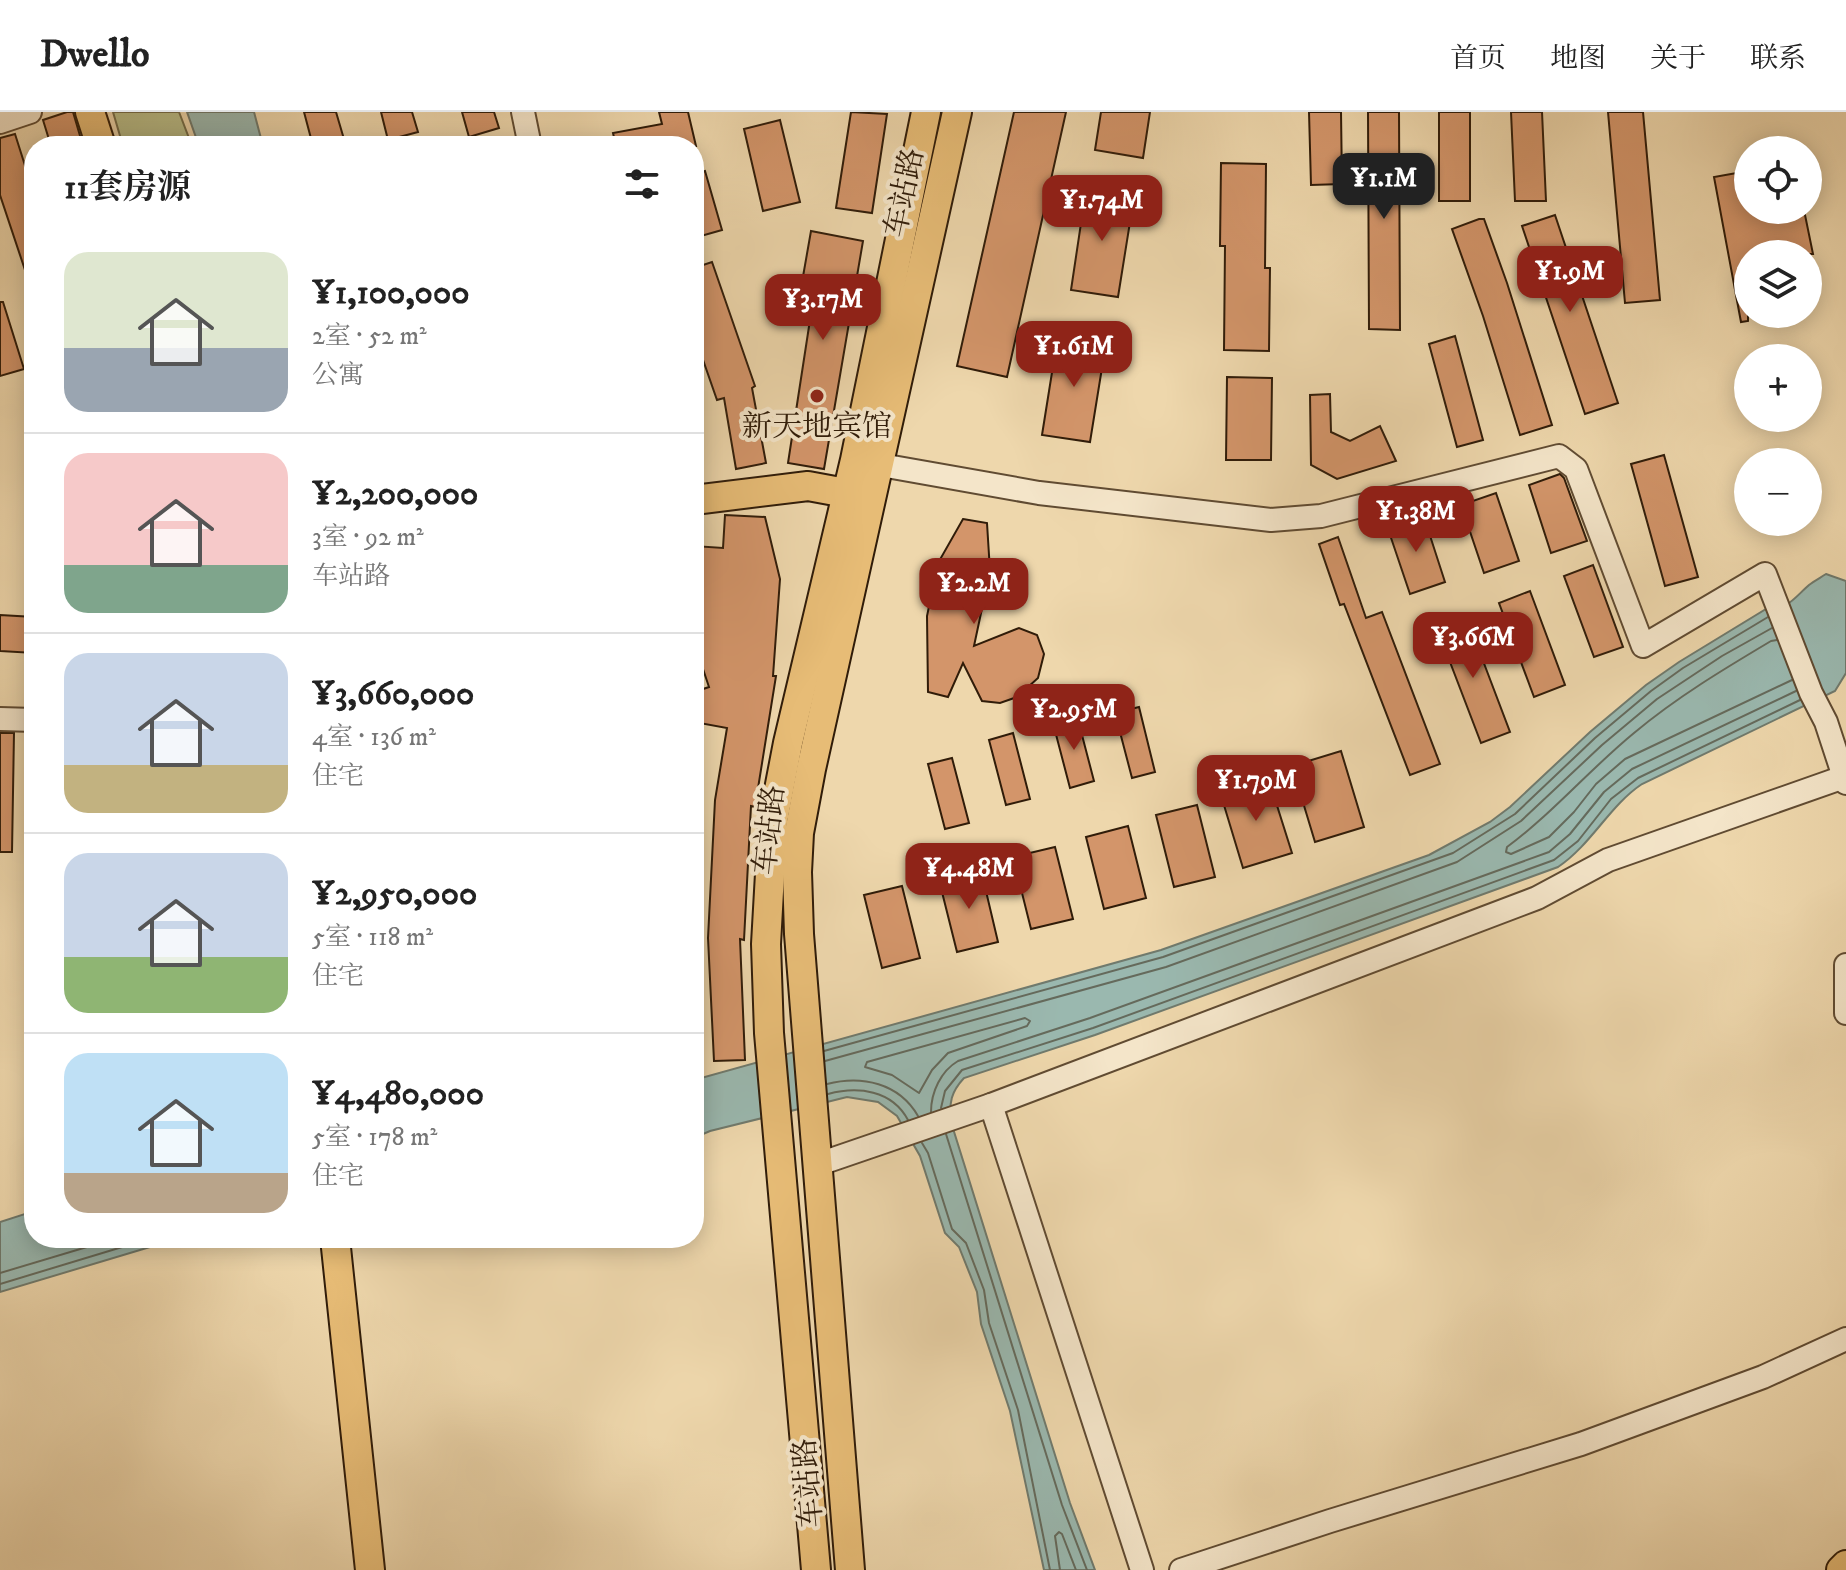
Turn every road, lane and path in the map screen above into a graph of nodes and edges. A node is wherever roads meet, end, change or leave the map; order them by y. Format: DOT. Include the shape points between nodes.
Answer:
graph roads {
  1 [pos="30,112"];
  2 [pos="90,112"];
  3 [pos="523,112"];
  4 [pos="926,112"];
  5 [pos="957,112"];
  6 [pos="0,122"];
  7 [pos="98,136"];
  8 [pos="528,136"];
  9 [pos="868,462"];
  10 [pos="858,495"];
  11 [pos="704,499"];
  12 [pos="0,719"];
  13 [pos="24,720"];
  14 [pos="1845,780"];
  15 [pos="1846,965"];
  16 [pos="1846,1013"];
  17 [pos="991,1105"];
  18 [pos="816,1165"];
  19 [pos="336,1248"];
  20 [pos="1846,1339"];
  21 [pos="1846,1565"];
  22 [pos="370,1570"];
  23 [pos="816,1570"];
  24 [pos="850,1570"];
  25 [pos="1142,1570"];
  26 [pos="1181,1570"];
  27 [pos="1841,1570"];
  1 -- 6 [label="street"];
  2 -- 7 [label="main road"];
  3 -- 8 [label="street"];
  4 -- 9 [label="main road, 车站路"];
  5 -- 9 [label="main road, 车站路"];
  9 -- 10 [label="main road, 车站路"];
  9 -- 14 [label="street" via="1039,493 1271,520 1321,516 1559,456 1576,469 1643,646 1765,574"];
  10 -- 11 [label="main road" via="808,486"];
  10 -- 18 [label="main road, 车站路" via="799,833 799,934"];
  10 -- 23 [label="main road, 车站路" via="788,743 773,821 766,944 775,1114"];
  12 -- 13 [label="street"];
  14 -- 17 [label="street" via="1608,860 1537,898"];
  15 -- 16 [label="street"];
  17 -- 18 [label="street"];
  17 -- 25 [label="street"];
  18 -- 24 [label="main road, 车站路"];
  19 -- 22 [label="main road"];
  20 -- 26 [label="street" via="1763,1377 1581,1444"];
  21 -- 27 [label="main road"];
}
